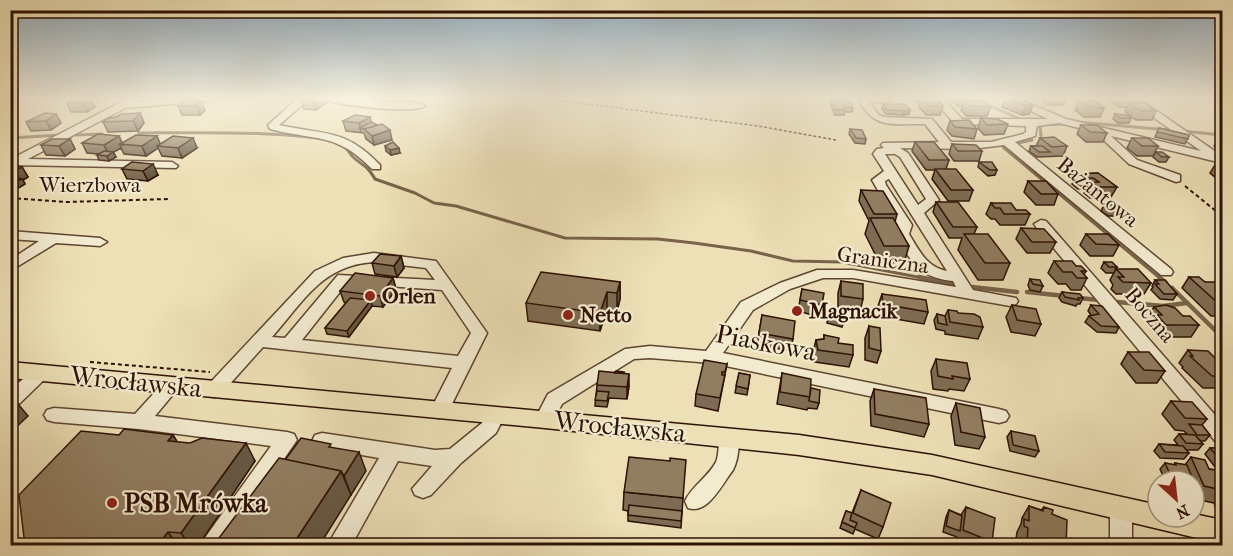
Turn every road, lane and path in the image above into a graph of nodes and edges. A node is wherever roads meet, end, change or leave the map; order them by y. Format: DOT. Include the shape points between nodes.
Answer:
graph roads {
  1 [pos="1032,123"];
  2 [pos="87,124"];
  3 [pos="274,124"];
  4 [pos="737,124"];
  5 [pos="930,124"];
  6 [pos="1074,124"];
  7 [pos="1169,124"];
  8 [pos="1098,130"];
  9 [pos="836,140"];
  10 [pos="1006,141"];
  11 [pos="881,145"];
  12 [pos="948,146"];
  13 [pos="1219,159"];
  14 [pos="12,163"];
  15 [pos="172,166"];
  16 [pos="376,167"];
  17 [pos="891,172"];
  18 [pos="1176,178"];
  19 [pos="10,198"];
  20 [pos="168,199"];
  21 [pos="917,212"];
  22 [pos="1222,216"];
  23 [pos="1041,224"];
  24 [pos="10,235"];
  25 [pos="54,238"];
  26 [pos="100,242"];
  27 [pos="358,258"];
  28 [pos="10,267"];
  29 [pos="1166,272"];
  30 [pos="319,276"];
  31 [pos="958,277"];
  32 [pos="343,278"];
  33 [pos="447,286"];
  34 [pos="967,294"];
  35 [pos="1010,301"];
  36 [pos="259,341"];
  37 [pos="289,345"];
  38 [pos="711,357"];
  39 [pos="86,361"];
  40 [pos="464,363"];
  41 [pos="10,370"];
  42 [pos="41,373"];
  43 [pos="221,383"];
  44 [pos="171,386"];
  45 [pos="10,401"];
  46 [pos="439,411"];
  47 [pos="54,415"];
  48 [pos="495,415"];
  49 [pos="999,416"];
  50 [pos="545,419"];
  51 [pos="139,423"];
  52 [pos="1222,436"];
  53 [pos="729,438"];
  54 [pos="322,441"];
  55 [pos="393,451"];
  56 [pos="454,457"];
  57 [pos="423,489"];
  58 [pos="696,501"];
  59 [pos="1121,509"];
  60 [pos="1222,532"];
  61 [pos="210,546"];
  62 [pos="338,546"];
  63 [pos="1121,546"];
  1 -- 10 [label="street" via="1031,134"];
  2 -- 14 [label="street"];
  3 -- 16 [label="street" via="340,138 363,151"];
  4 -- 9 [label="path"];
  5 -- 12 [label="street"];
  6 -- 8 [label="street"];
  7 -- 13 [label="street"];
  8 -- 13 [label="street"];
  8 -- 18 [label="street" via="1133,162"];
  10 -- 12 [label="street"];
  10 -- 29 [label="street, Bażantowa"];
  11 -- 12 [label="street"];
  14 -- 15 [label="street"];
  17 -- 21 [label="street"];
  17 -- 21 [label="street" via="879,154 881,151 904,155 933,200"];
  17 -- 31 [label="street" via="878,180 905,225 902,234 930,273"];
  18 -- 22 [label="path"];
  19 -- 20 [label="path, Wierzbowa" via="67,202"];
  21 -- 31 [label="street"];
  23 -- 52 [label="street, Boczna"];
  24 -- 25 [label="street"];
  25 -- 26 [label="street"];
  25 -- 28 [label="street"];
  27 -- 30 [label="street" via="336,264"];
  27 -- 32 [label="street"];
  27 -- 33 [label="street" via="431,264"];
  30 -- 32 [label="street"];
  30 -- 36 [label="street"];
  31 -- 34 [label="street"];
  32 -- 33 [label="street"];
  32 -- 37 [label="street"];
  33 -- 40 [label="street" via="479,333"];
  34 -- 35 [label="street, Graniczna"];
  34 -- 38 [label="street, Graniczna" via="853,274 822,273 785,286 747,306"];
  36 -- 37 [label="street"];
  36 -- 43 [label="street"];
  37 -- 40 [label="street"];
  38 -- 49 [label="street, Piaskowa"];
  38 -- 50 [label="street, Piaskowa" via="630,353 555,399"];
  39 -- 43 [label="path"];
  40 -- 46 [label="street"];
  41 -- 42 [label="main road, Wrocławska"];
  42 -- 44 [label="main road, Wrocławska"];
  42 -- 45 [label="street"];
  43 -- 44 [label="main road, Wrocławska"];
  43 -- 46 [label="main road, Wrocławska"];
  44 -- 51 [label="street"];
  46 -- 48 [label="main road, Wrocławska"];
  47 -- 51 [label="street"];
  48 -- 50 [label="main road, Wrocławska"];
  48 -- 56 [label="street" via="489,428"];
  50 -- 53 [label="main road, Wrocławska"];
  51 -- 61 [label="street" via="287,440"];
  53 -- 58 [label="street" via="726,464"];
  53 -- 59 [label="main road, Wrocławska" via="932,465"];
  54 -- 55 [label="street"];
  55 -- 56 [label="street"];
  55 -- 62 [label="street"];
  56 -- 57 [label="street"];
  59 -- 60 [label="main road, Wrocławska"];
  59 -- 63 [label="street"];
}
